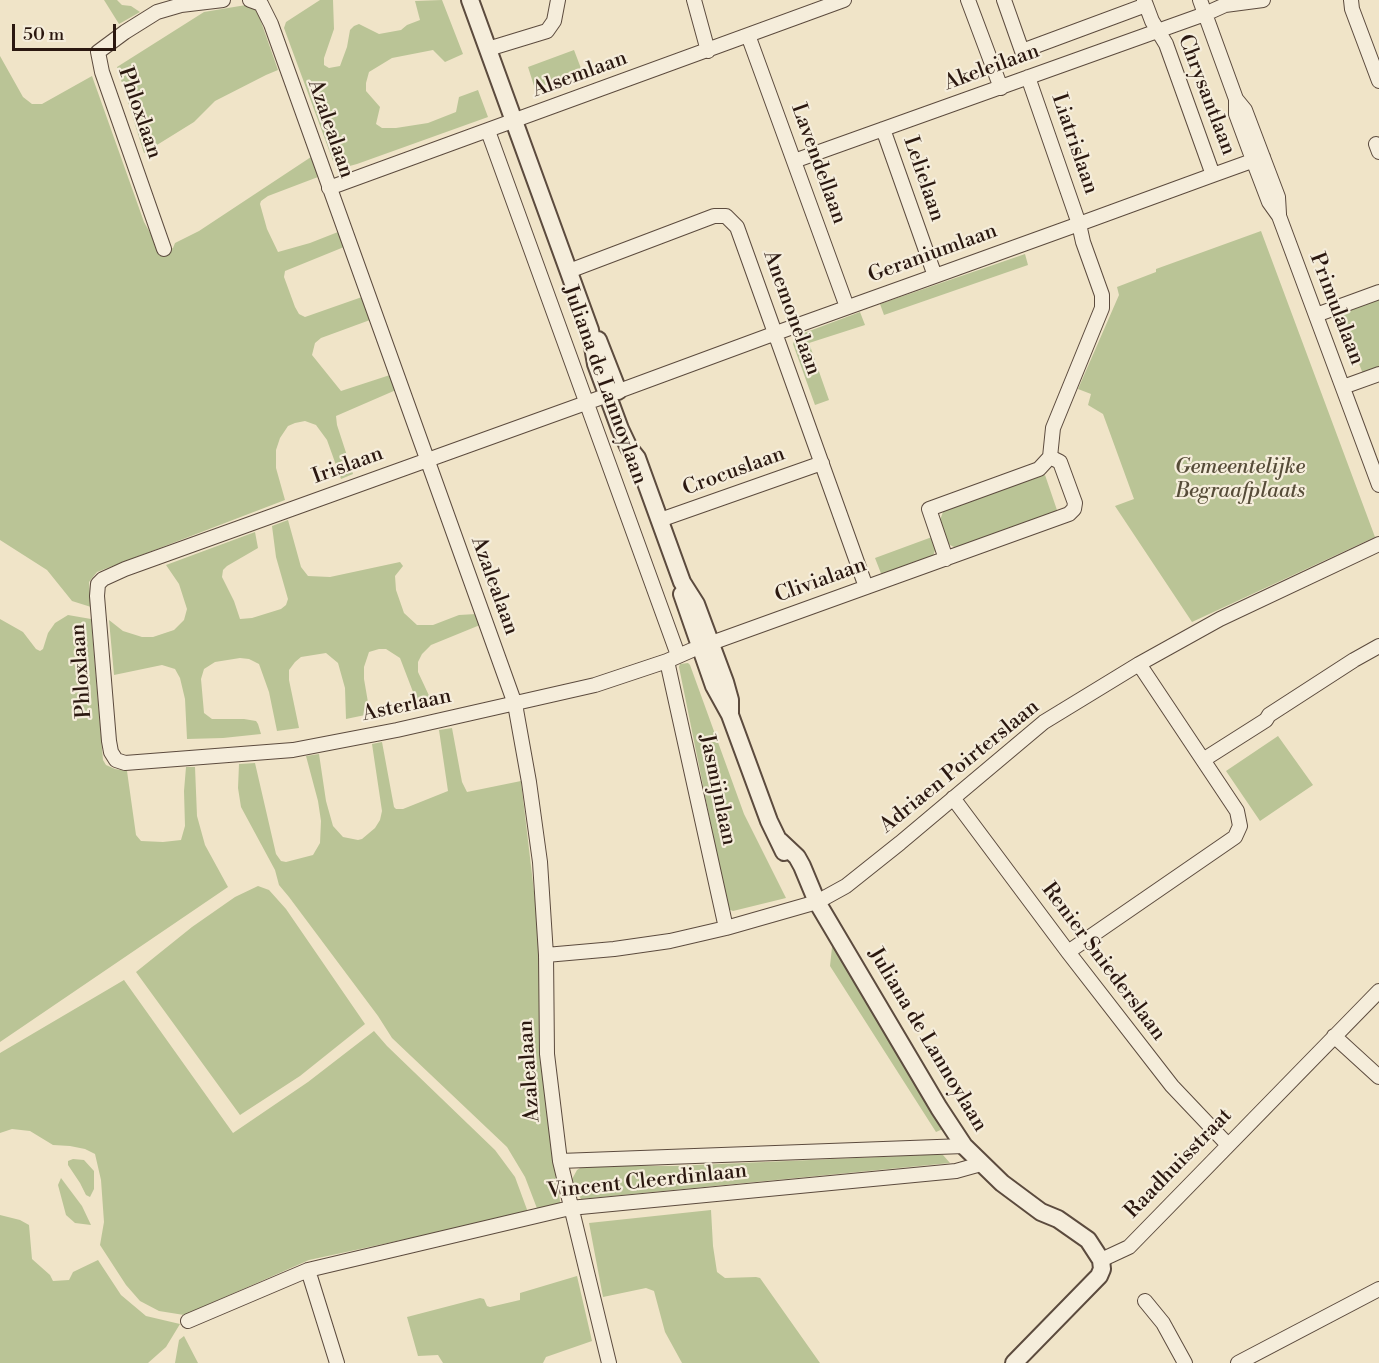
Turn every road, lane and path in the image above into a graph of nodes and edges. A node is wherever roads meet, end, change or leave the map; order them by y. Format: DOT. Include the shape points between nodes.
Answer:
graph roads {
  1 [pos="223,0"];
  2 [pos="470,0"];
  3 [pos="558,0"];
  4 [pos="694,0"];
  5 [pos="844,0"];
  6 [pos="968,0"];
  7 [pos="1004,0"];
  8 [pos="1200,0"];
  9 [pos="1263,0"];
  10 [pos="1351,0"];
  11 [pos="255,2"];
  12 [pos="1145,3"];
  13 [pos="1205,14"];
  14 [pos="1158,31"];
  15 [pos="748,35"];
  16 [pos="488,49"];
  17 [pos="708,51"];
  18 [pos="1028,77"];
  19 [pos="1379,81"];
  20 [pos="1001,88"];
  21 [pos="515,121"];
  22 [pos="883,129"];
  23 [pos="488,130"];
  24 [pos="1258,158"];
  25 [pos="794,161"];
  26 [pos="1213,175"];
  27 [pos="329,188"];
  28 [pos="1079,224"];
  29 [pos="164,249"];
  30 [pos="569,271"];
  31 [pos="935,276"];
  32 [pos="1379,292"];
  33 [pos="847,307"];
  34 [pos="1316,315"];
  35 [pos="776,333"];
  36 [pos="1379,374"];
  37 [pos="1343,387"];
  38 [pos="613,393"];
  39 [pos="586,403"];
  40 [pos="1050,457"];
  41 [pos="427,460"];
  42 [pos="822,463"];
  43 [pos="1379,485"];
  44 [pos="660,520"];
  45 [pos="1379,544"];
  46 [pos="946,559"];
  47 [pos="103,579"];
  48 [pos="866,587"];
  49 [pos="705,646"];
  50 [pos="1379,646"];
  51 [pos="672,658"];
  52 [pos="1139,664"];
  53 [pos="514,704"];
  54 [pos="116,760"];
  55 [pos="1203,760"];
  56 [pos="953,798"];
  57 [pos="817,902"];
  58 [pos="726,928"];
  59 [pos="1068,952"];
  60 [pos="546,955"];
  61 [pos="1379,991"];
  62 [pos="1334,1036"];
  63 [pos="1379,1077"];
  64 [pos="1228,1145"];
  65 [pos="964,1146"];
  66 [pos="560,1161"];
  67 [pos="981,1164"];
  68 [pos="570,1208"];
  69 [pos="1101,1260"];
  70 [pos="308,1270"];
  71 [pos="1379,1289"];
  72 [pos="1145,1301"];
  73 [pos="189,1321"];
  74 [pos="337,1363"];
  75 [pos="609,1363"];
  76 [pos="1014,1363"];
  77 [pos="1185,1363"];
  78 [pos="1238,1363"];
  1 -- 29 [label="street, Phloxlaan" via="157,12 98,52"];
  2 -- 16 [label="street, Juliana de Lannoylaan"];
  3 -- 16 [label="street" via="554,21 547,31"];
  4 -- 17 [label="street"];
  5 -- 15 [label="street, Alsemlaan"];
  6 -- 20 [label="street"];
  7 -- 12 [label="street" via="1022,51"];
  8 -- 13 [label="street, Primulalaan"];
  9 -- 13 [label="street, Akeleilaan" via="1225,5"];
  10 -- 19 [label="street"];
  11 -- 27 [label="street, Azalealaan" via="271,24"];
  12 -- 14 [label="street"];
  13 -- 14 [label="street, Akeleilaan"];
  13 -- 24 [label="street, Primulalaan" via="1236,99 1236,114"];
  14 -- 18 [label="street, Akeleilaan"];
  14 -- 26 [label="street, Chrysantlaan"];
  15 -- 17 [label="street, Alsemlaan"];
  15 -- 25 [label="street, Lavendellaan"];
  16 -- 21 [label="street, Juliana de Lannoylaan"];
  17 -- 21 [label="street, Alsemlaan"];
  18 -- 20 [label="street, Akeleilaan"];
  18 -- 28 [label="street, Liatrislaan"];
  20 -- 22 [label="street, Akeleilaan"];
  21 -- 23 [label="street, Alsemlaan"];
  21 -- 30 [label="street, Juliana de Lannoylaan"];
  22 -- 25 [label="street, Akeleilaan"];
  22 -- 31 [label="street, Lelielaan"];
  23 -- 27 [label="street, Alsemlaan"];
  23 -- 39 [label="street, Juliana de Lannoylaan"];
  24 -- 26 [label="street, Geraniumlaan"];
  24 -- 34 [label="street, Primulalaan" via="1269,202 1279,216"];
  25 -- 33 [label="street, Lavendellaan"];
  26 -- 28 [label="street, Geraniumlaan"];
  27 -- 41 [label="street, Azalealaan"];
  28 -- 31 [label="street, Geraniumlaan"];
  28 -- 40 [label="street" via="1102,295 1101,308 1053,428"];
  30 -- 35 [label="street, Anemonelaan" via="714,216 726,216 737,227"];
  30 -- 38 [label="street, Juliana de Lannoylaan" via="590,330 596,364"];
  31 -- 33 [label="street, Geraniumlaan"];
  32 -- 34 [label="street"];
  33 -- 35 [label="street, Geraniumlaan"];
  34 -- 37 [label="street, Primulalaan"];
  35 -- 38 [label="street, Geraniumlaan"];
  35 -- 42 [label="street, Anemonelaan"];
  36 -- 37 [label="street"];
  37 -- 43 [label="street, Primulalaan"];
  38 -- 39 [label="street, Irislaan"];
  38 -- 44 [label="street, Juliana de Lannoylaan" via="625,438 637,458"];
  39 -- 41 [label="street, Irislaan"];
  39 -- 51 [label="street, Juliana de Lannoylaan"];
  40 -- 46 [label="street" via="1039,469 929,509"];
  40 -- 46 [label="street, Clivialaan" via="1060,462 1075,503 1069,514"];
  41 -- 47 [label="street, Irislaan"];
  41 -- 53 [label="street, Azalealaan"];
  42 -- 44 [label="street, Crocuslaan"];
  42 -- 48 [label="street, Anemonelaan"];
  44 -- 49 [label="street, Juliana de Lannoylaan" via="682,582 696,604"];
  45 -- 52 [label="street, Adriaen Poirterslaan" via="1220,619"];
  46 -- 48 [label="street, Clivialaan"];
  47 -- 54 [label="street, Phloxlaan" via="97,596 109,741"];
  48 -- 49 [label="street, Clivialaan"];
  49 -- 51 [label="street, Asterlaan"];
  49 -- 57 [label="street, Juliana de Lannoylaan" via="726,685 730,715 768,821 780,841 797,857"];
  50 -- 55 [label="street"];
  51 -- 53 [label="street, Asterlaan" via="595,685"];
  51 -- 58 [label="street, Jasmijnlaan"];
  52 -- 55 [label="street"];
  52 -- 56 [label="street, Adriaen Poirterslaan" via="1044,723"];
  53 -- 54 [label="street, Asterlaan" via="293,750 125,763"];
  53 -- 60 [label="street, Azalealaan" via="540,862"];
  55 -- 59 [label="street" via="1237,811 1240,826 1235,837"];
  56 -- 57 [label="street, Adriaen Poirterslaan" via="846,886"];
  56 -- 59 [label="street, Renier Sniederslaan"];
  57 -- 58 [label="street, Adriaen Poirterslaan"];
  57 -- 65 [label="street, Juliana de Lannoylaan"];
  58 -- 60 [label="street, Adriaen Poirterslaan" via="670,941"];
  59 -- 64 [label="street, Renier Sniederslaan" via="1172,1086"];
  60 -- 66 [label="street, Azalealaan" via="547,1054"];
  61 -- 62 [label="street, Raadhuisstraat"];
  62 -- 63 [label="street"];
  62 -- 64 [label="street, Raadhuisstraat"];
  64 -- 69 [label="street, Raadhuisstraat" via="1129,1247"];
  65 -- 66 [label="street, Vincent Cleerdinlaan"];
  65 -- 67 [label="street, Juliana de Lannoylaan"];
  66 -- 68 [label="street, Azalealaan"];
  67 -- 68 [label="street, Vincent Cleerdinlaan" via="956,1171"];
  67 -- 69 [label="street, Juliana de Lannoylaan" via="1041,1212 1052,1226"];
  68 -- 70 [label="street, Vincent Cleerdinlaan"];
  68 -- 75 [label="street, Azalealaan"];
  69 -- 76 [label="street" via="1099,1276"];
  70 -- 73 [label="street, Vincent Cleerdinlaan"];
  70 -- 74 [label="street"];
  71 -- 78 [label="street"];
  72 -- 77 [label="street" via="1163,1323"];
}
